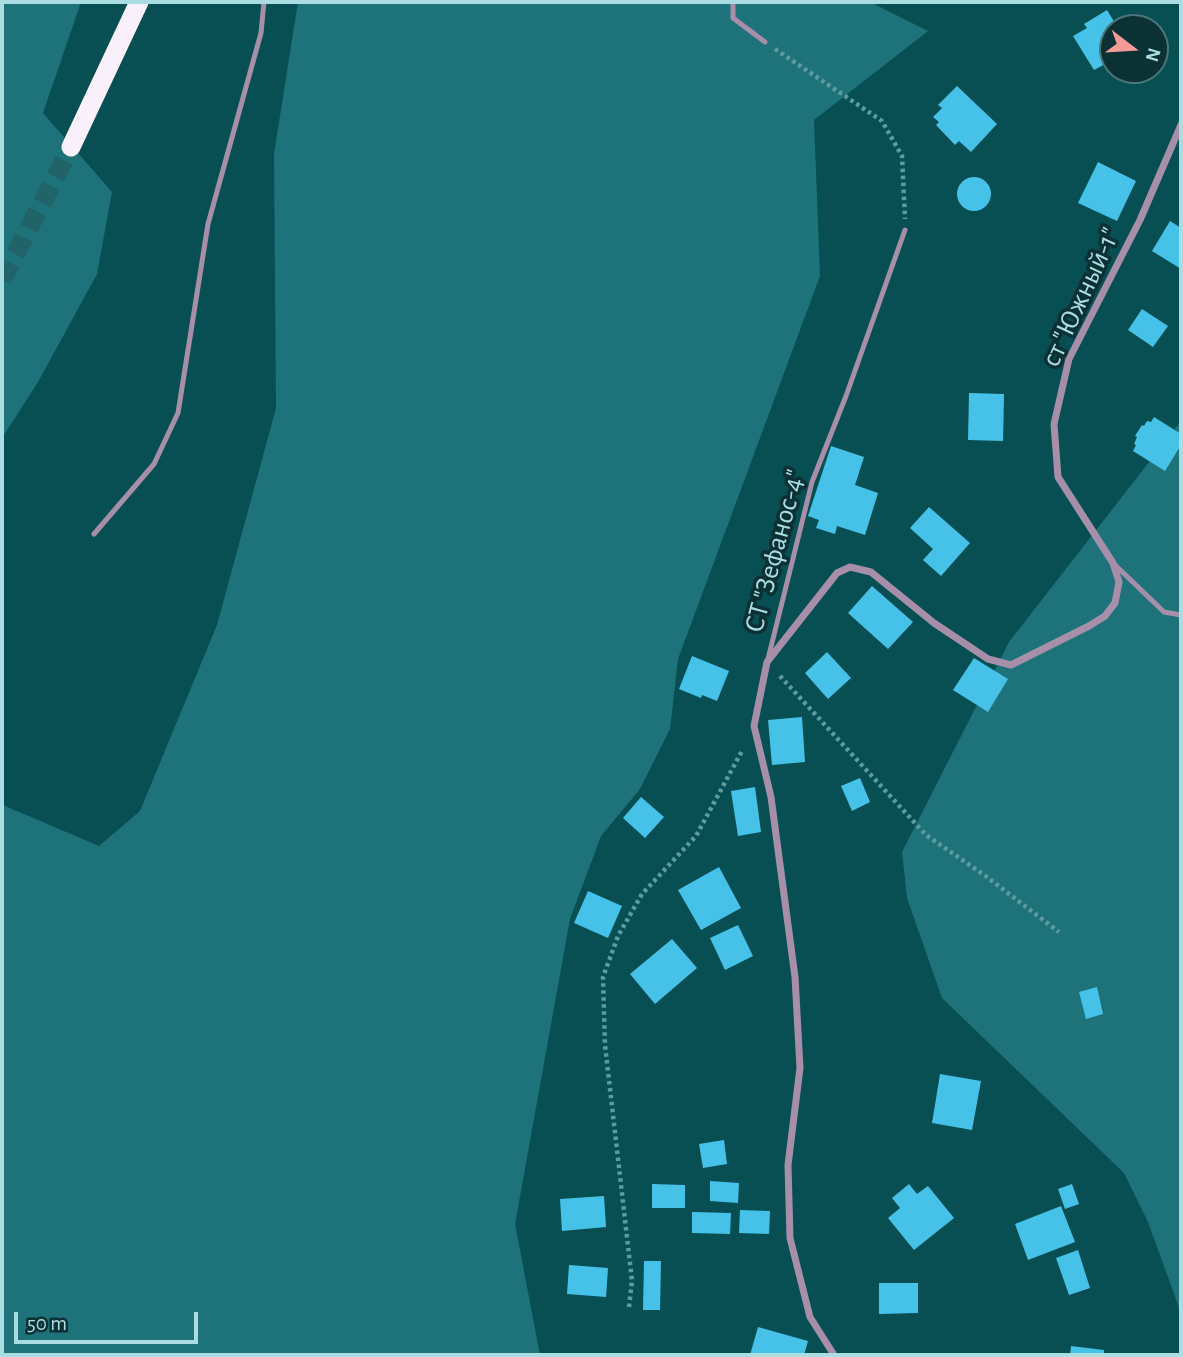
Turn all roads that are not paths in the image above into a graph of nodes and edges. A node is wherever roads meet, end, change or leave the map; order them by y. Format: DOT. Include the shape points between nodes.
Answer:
graph roads {
  1 [pos="139,2"];
  2 [pos="264,2"];
  3 [pos="733,2"];
  4 [pos="765,42"];
  5 [pos="1181,125"];
  6 [pos="71,147"];
  7 [pos="905,230"];
  8 [pos="93,534"];
  9 [pos="1113,563"];
  10 [pos="1181,615"];
  11 [pos="767,662"];
  12 [pos="834,1355"];
  1 -- 6 [label="highway"];
  2 -- 8 [label="lane" via="261,33 208,224 178,413 155,464"];
  3 -- 4 [label="lane" via="733,19"];
  5 -- 9 [label="street, ст \"Южный-1\"" via="1140,220 1069,359 1054,424 1058,477"];
  7 -- 11 [label="lane, СТ \"Зефанос-4\"" via="812,482"];
  9 -- 10 [label="lane" via="1164,612"];
  9 -- 11 [label="street, СТ \"Зефанос-4\"" via="1119,582 1115,603 1105,616 1011,665 988,659 871,572 850,568 837,573"];
  11 -- 12 [label="street" via="754,726 771,797 795,977 800,1069 788,1164 790,1238 810,1317"];
}
